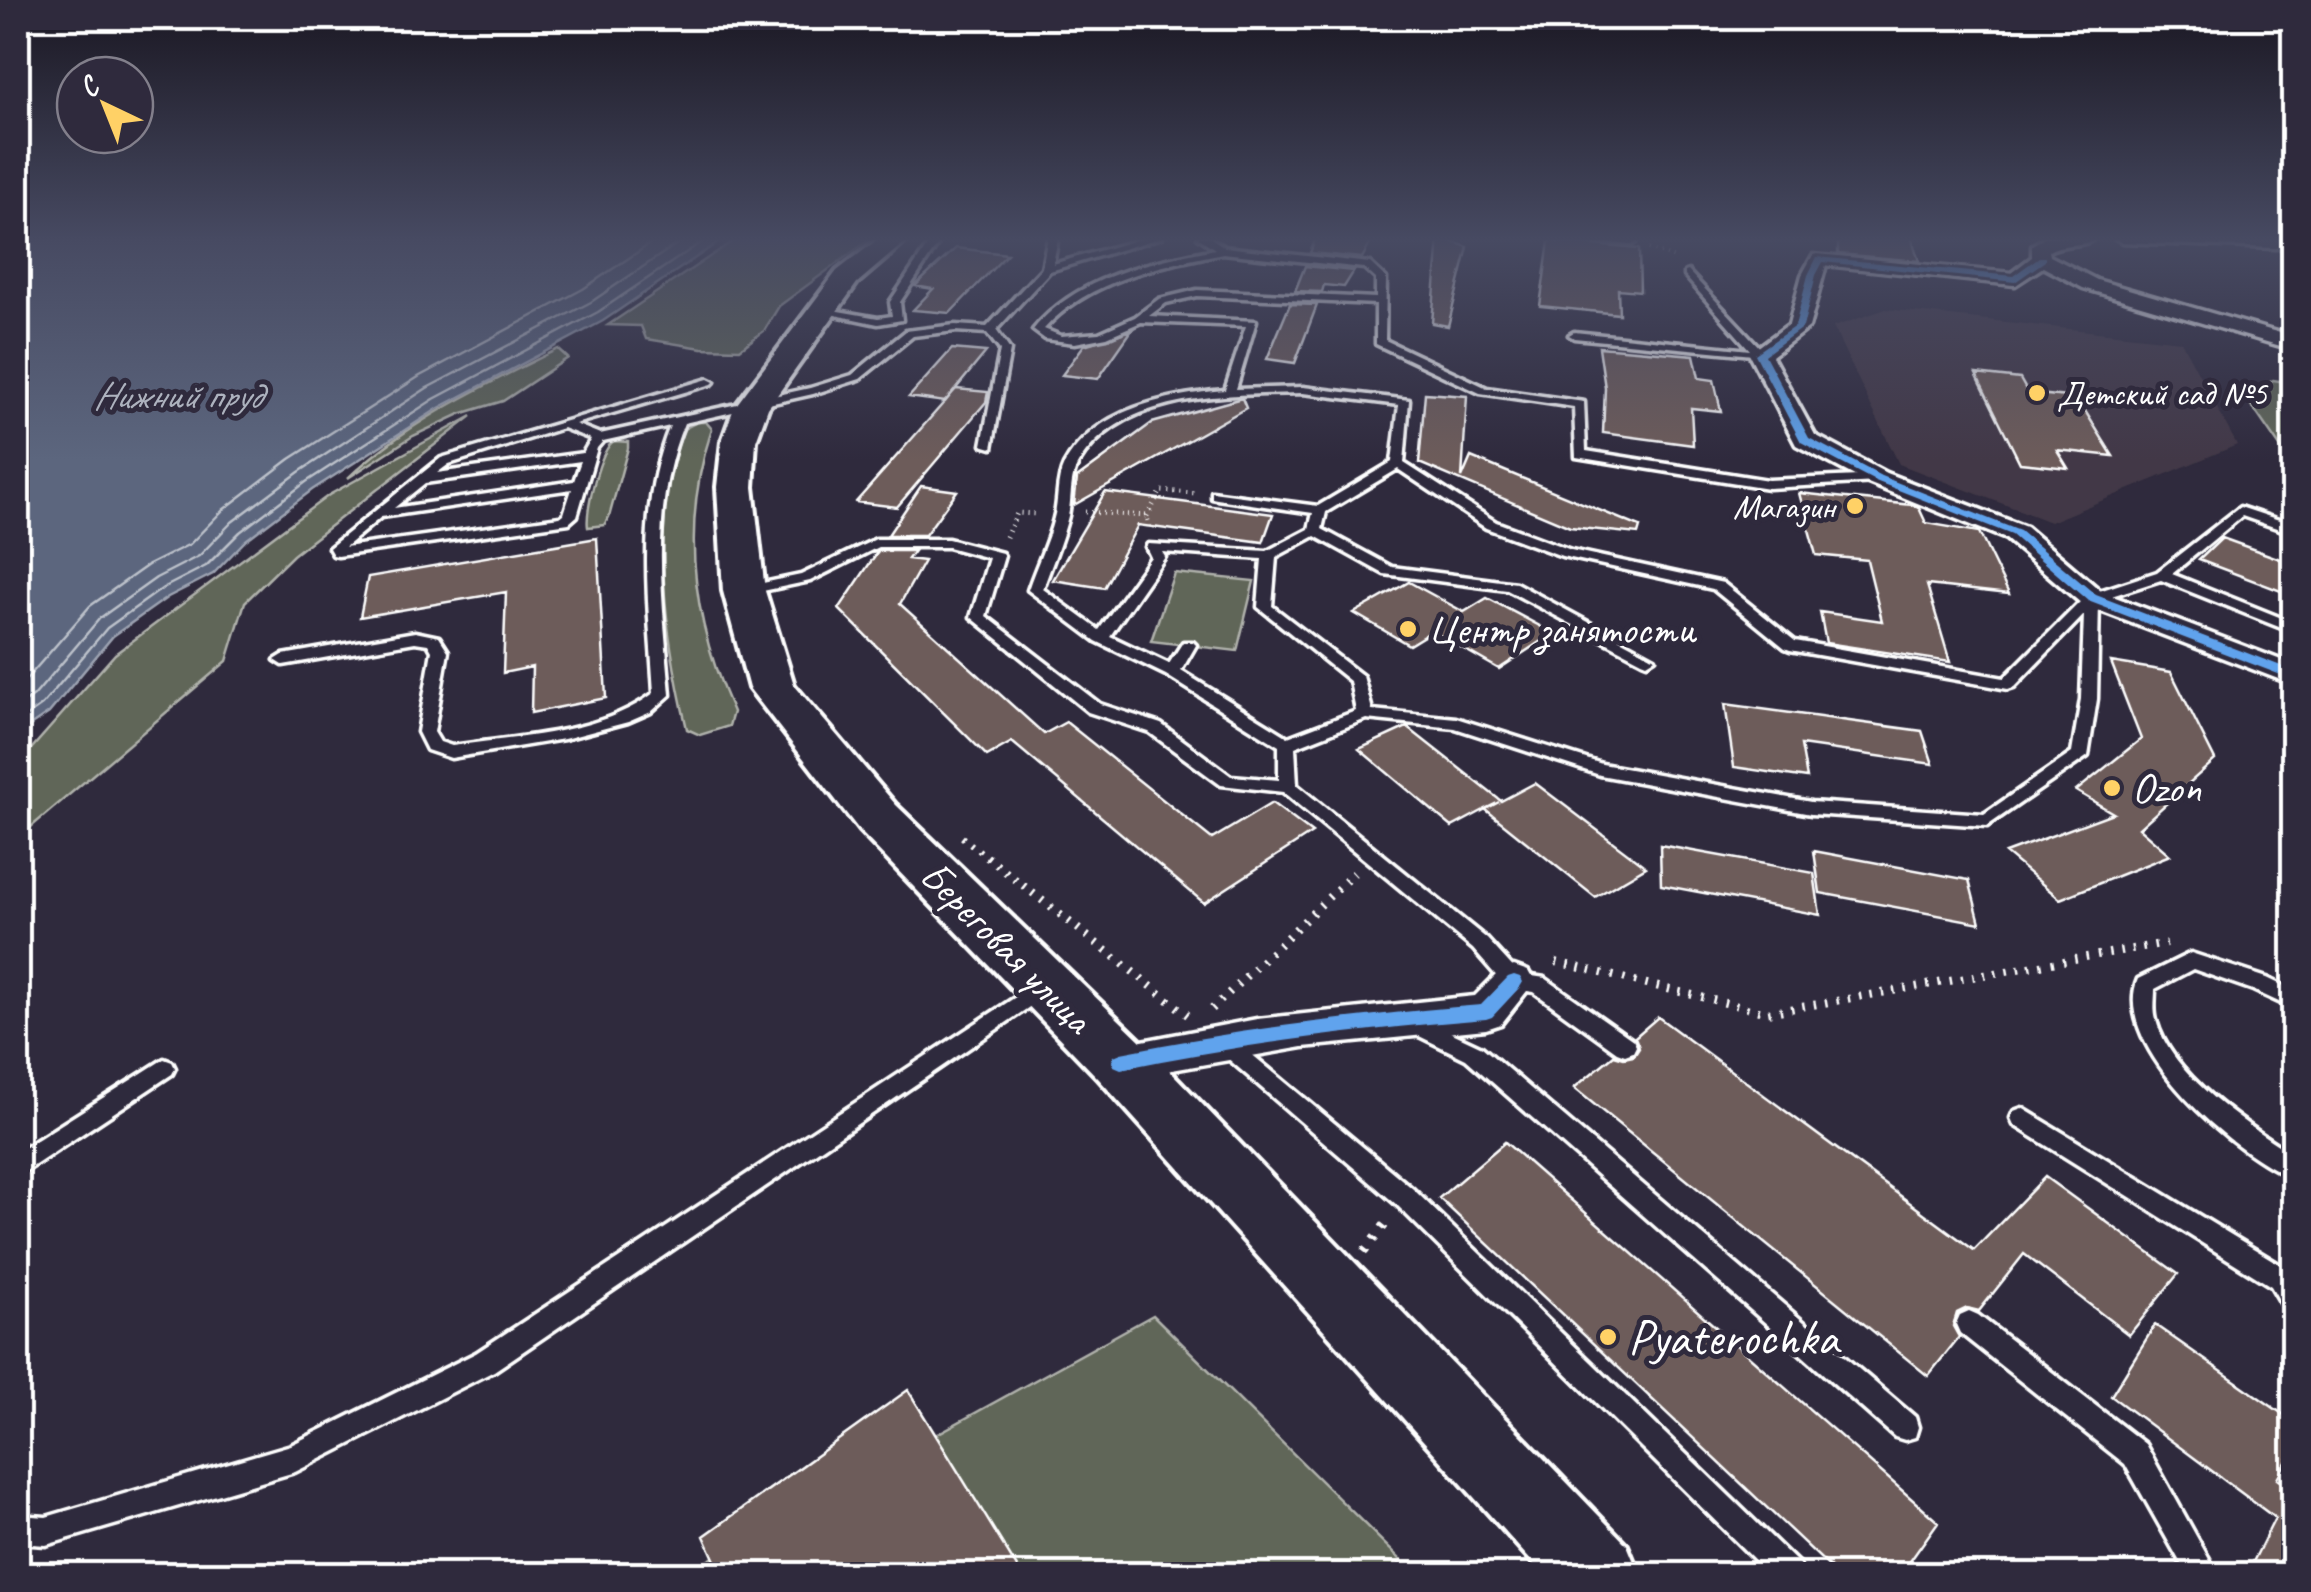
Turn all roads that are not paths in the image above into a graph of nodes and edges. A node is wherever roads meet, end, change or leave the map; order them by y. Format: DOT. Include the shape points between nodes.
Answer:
graph roads {
  1 [pos="820,311"];
  2 [pos="1007,311"];
  3 [pos="1057,311"];
  4 [pos="1149,311"];
  5 [pos="1381,311"];
  6 [pos="1722,311"];
  7 [pos="1803,311"];
  8 [pos="2183,311"];
  9 [pos="1139,319"];
  10 [pos="990,330"];
  11 [pos="1574,335"];
  12 [pos="2294,344"];
  13 [pos="1760,354"];
  14 [pos="731,392"];
  15 [pos="1230,392"];
  16 [pos="678,422"];
  17 [pos="564,424"];
  18 [pos="599,438"];
  19 [pos="988,444"];
  20 [pos="588,456"];
  21 [pos="1398,464"];
  22 [pos="1878,478"];
  23 [pos="421,479"];
  24 [pos="580,484"];
  25 [pos="1217,494"];
  26 [pos="1320,510"];
  27 [pos="377,514"];
  28 [pos="2294,530"];
  29 [pos="1315,531"];
  30 [pos="1269,555"];
  31 [pos="2162,575"];
  32 [pos="744,591"];
  33 [pos="2092,598"];
  34 [pos="2294,628"];
  35 [pos="1102,638"];
  36 [pos="1188,645"];
  37 [pos="1647,658"];
  38 [pos="282,660"];
  39 [pos="1172,672"];
  40 [pos="2294,676"];
  41 [pos="1365,714"];
  42 [pos="1287,744"];
  43 [pos="1288,787"];
  44 [pos="1514,982"];
  45 [pos="1043,986"];
  46 [pos="2294,1001"];
  47 [pos="1402,1018"];
  48 [pos="1220,1040"];
  49 [pos="1625,1046"];
  50 [pos="1121,1060"];
  51 [pos="164,1068"];
  52 [pos="2022,1118"];
  53 [pos="18,1164"];
  54 [pos="2294,1168"];
  55 [pos="2287,1282"];
  56 [pos="2294,1301"];
  57 [pos="1969,1324"];
  58 [pos="1905,1427"];
  59 [pos="18,1529"];
  60 [pos="1598,1574"];
  61 [pos="1789,1574"];
  62 [pos="2203,1574"];
  1 -- 14 [label="main road, Береговая улица"];
  2 -- 10 [label="lane"];
  3 -- 9 [label="lane" via="1038,330 1069,340 1121,330"];
  4 -- 9 [label="lane"];
  5 -- 22 [label="lane" via="1380,342 1484,391 1580,404 1580,454 1768,484"];
  6 -- 13 [label="lane"];
  7 -- 13 [label="street" via="1799,327"];
  8 -- 12 [label="street"];
  9 -- 15 [label="lane" via="1252,323"];
  10 -- 14 [label="lane" via="910,334 856,378 812,391"];
  10 -- 19 [label="lane" via="1006,350"];
  11 -- 13 [label="lane"];
  13 -- 22 [label="street" via="1804,440"];
  14 -- 16 [label="lane"];
  14 -- 17 [label="lane"];
  14 -- 32 [label="main road, Береговая улица"];
  15 -- 21 [label="lane" via="1303,390 1405,402"];
  15 -- 35 [label="lane" via="1162,402 1108,424 1070,465 1061,516 1034,590"];
  16 -- 18 [label="lane"];
  16 -- 38 [label="lane" via="655,512 662,695 649,710 622,721 451,752 433,746 426,732 440,651 434,640 415,636"];
  17 -- 18 [label="lane"];
  17 -- 23 [label="lane" via="460,454"];
  18 -- 20 [label="lane"];
  20 -- 23 [label="lane"];
  20 -- 24 [label="lane"];
  21 -- 26 [label="lane"];
  21 -- 33 [label="lane" via="1491,525 1568,553 1718,586 1790,644 2008,684"];
  22 -- 33 [label="street" via="2016,533"];
  23 -- 27 [label="lane"];
  24 -- 27 [label="lane"];
  24 -- 27 [label="lane" via="564,520 338,552"];
  25 -- 26 [label="lane"];
  26 -- 29 [label="lane"];
  28 -- 31 [label="lane" via="2240,510"];
  29 -- 30 [label="lane"];
  29 -- 37 [label="lane" via="1389,571 1511,586"];
  30 -- 35 [label="lane" via="1153,547 1158,557"];
  30 -- 41 [label="lane" via="1265,607 1357,680"];
  31 -- 33 [label="lane"];
  31 -- 34 [label="lane"];
  32 -- 43 [label="lane" via="804,578 876,544 948,543 997,556 978,617 1094,708 1155,728 1228,781"];
  32 -- 45 [label="main road, Береговая улица" via="772,688 878,818"];
  33 -- 40 [label="street"];
  33 -- 41 [label="lane" via="2080,756 1988,820 1811,808 1600,769 1456,723"];
  35 -- 39 [label="lane"];
  36 -- 39 [label="lane"];
  39 -- 42 [label="lane"];
  41 -- 42 [label="lane"];
  42 -- 43 [label="lane"];
  43 -- 44 [label="lane" via="1480,944"];
  44 -- 47 [label="street" via="1486,1012"];
  44 -- 49 [label="lane" via="1538,984"];
  45 -- 50 [label="main road, Береговая улица"];
  45 -- 59 [label="lane" via="485,1362 294,1458 46,1531"];
  46 -- 54 [label="lane" via="2190,961 2145,985 2144,1020 2164,1056 2228,1126"];
  47 -- 48 [label="street"];
  47 -- 58 [label="lane" via="1474,1053"];
  48 -- 50 [label="street"];
  48 -- 61 [label="lane" via="1406,1197"];
  50 -- 60 [label="main road, Береговая улица"];
  51 -- 53 [label="lane"];
  52 -- 55 [label="lane"];
  55 -- 56 [label="lane"];
  57 -- 62 [label="lane" via="2134,1454"];
}
